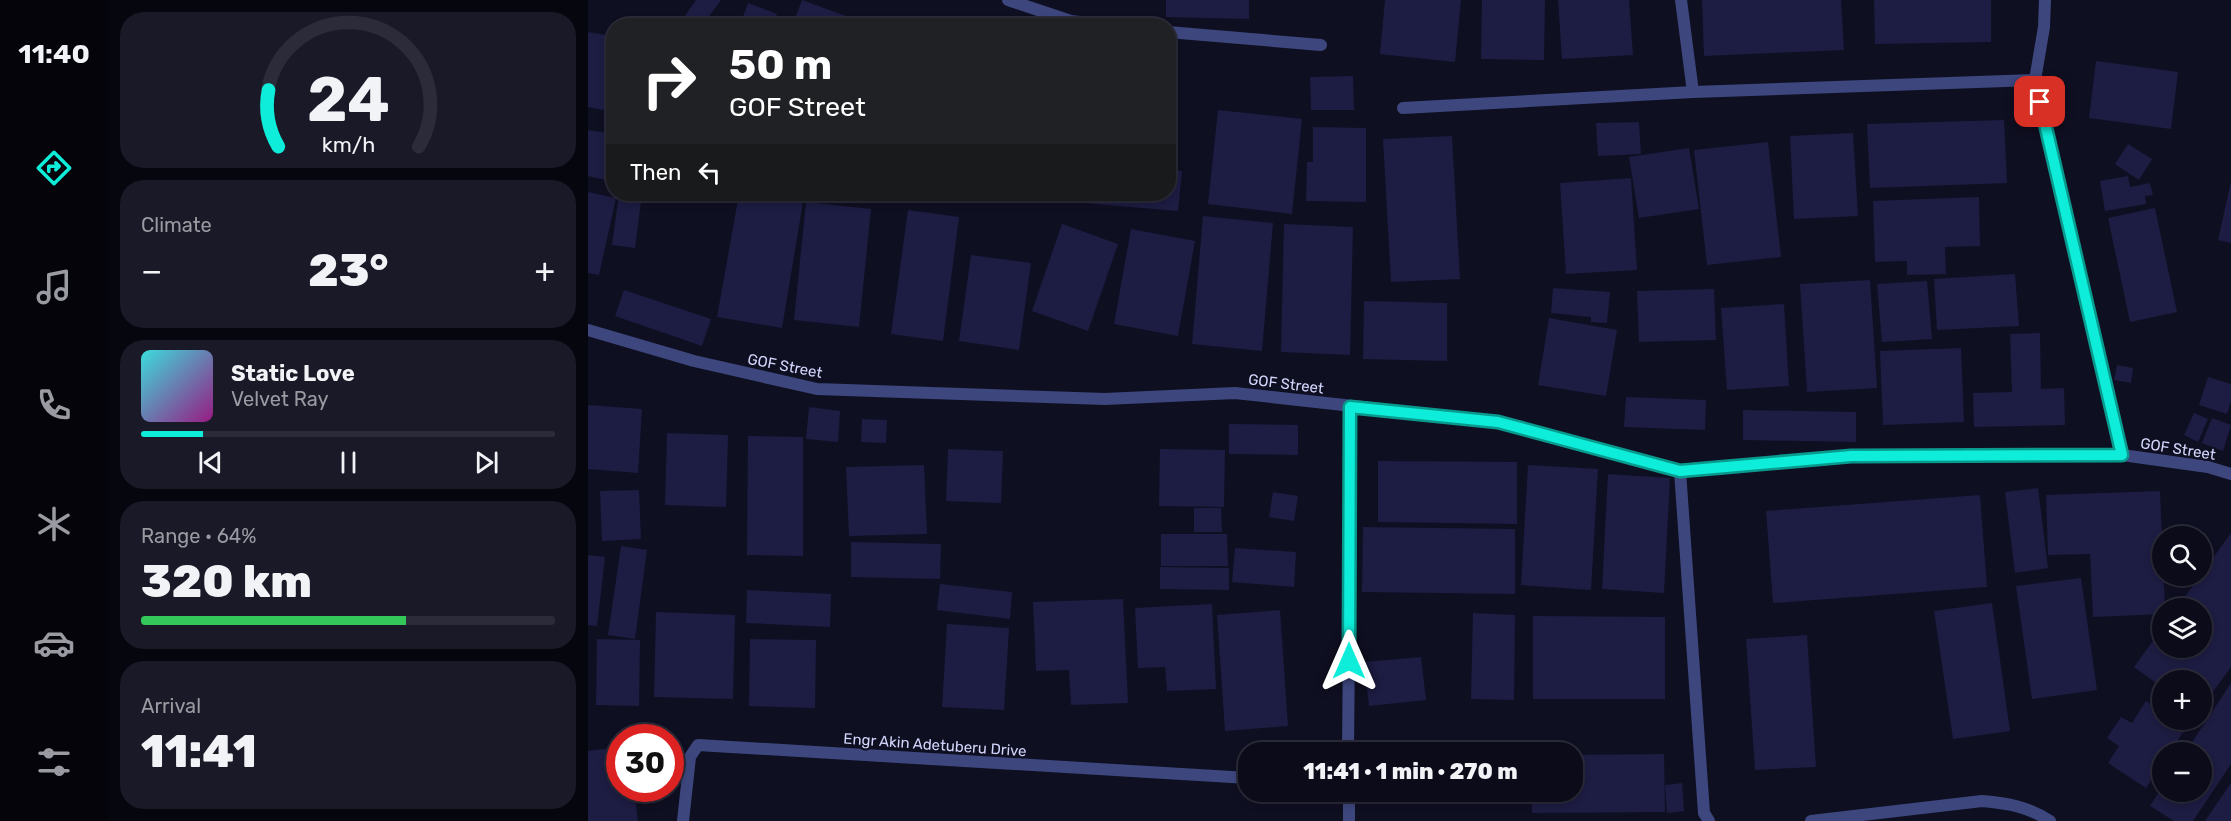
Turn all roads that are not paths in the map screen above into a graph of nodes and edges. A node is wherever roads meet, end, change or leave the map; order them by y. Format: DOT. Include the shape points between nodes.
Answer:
graph roads {
  1 [pos="1008,0"];
  2 [pos="1681,0"];
  3 [pos="2045,0"];
  4 [pos="1062,18"];
  5 [pos="1176,33"];
  6 [pos="1321,45"];
  7 [pos="2035,80"];
  8 [pos="1693,92"];
  9 [pos="1402,108"];
  10 [pos="588,330"];
  11 [pos="1350,407"];
  12 [pos="2122,455"];
  13 [pos="1680,471"];
  14 [pos="2231,474"];
  15 [pos="1348,742"];
  16 [pos="1238,777"];
  17 [pos="1349,802"];
  18 [pos="683,821"];
  19 [pos="1349,821"];
  20 [pos="1709,821"];
  21 [pos="1811,821"];
  22 [pos="2050,821"];
  1 -- 4 [label="street"];
  2 -- 8 [label="street"];
  3 -- 7 [label="street"];
  5 -- 6 [label="street"];
  7 -- 8 [label="street"];
  7 -- 12 [label="street"];
  8 -- 9 [label="street"];
  10 -- 11 [label="street, GOF Street" via="693,361 817,389 1105,399 1234,393"];
  11 -- 13 [label="street, GOF Street" via="1498,422"];
  11 -- 15 [label="street"];
  12 -- 13 [label="street, GOF Street" via="1851,456"];
  12 -- 14 [label="street, GOF Street"];
  13 -- 20 [label="street" via="1704,813"];
  16 -- 18 [label="street, Engr Akin Adetuberu Drive" via="698,745 690,757"];
  17 -- 19 [label="street"];
  21 -- 22 [label="street" via="1982,801 2035,811"];
}
